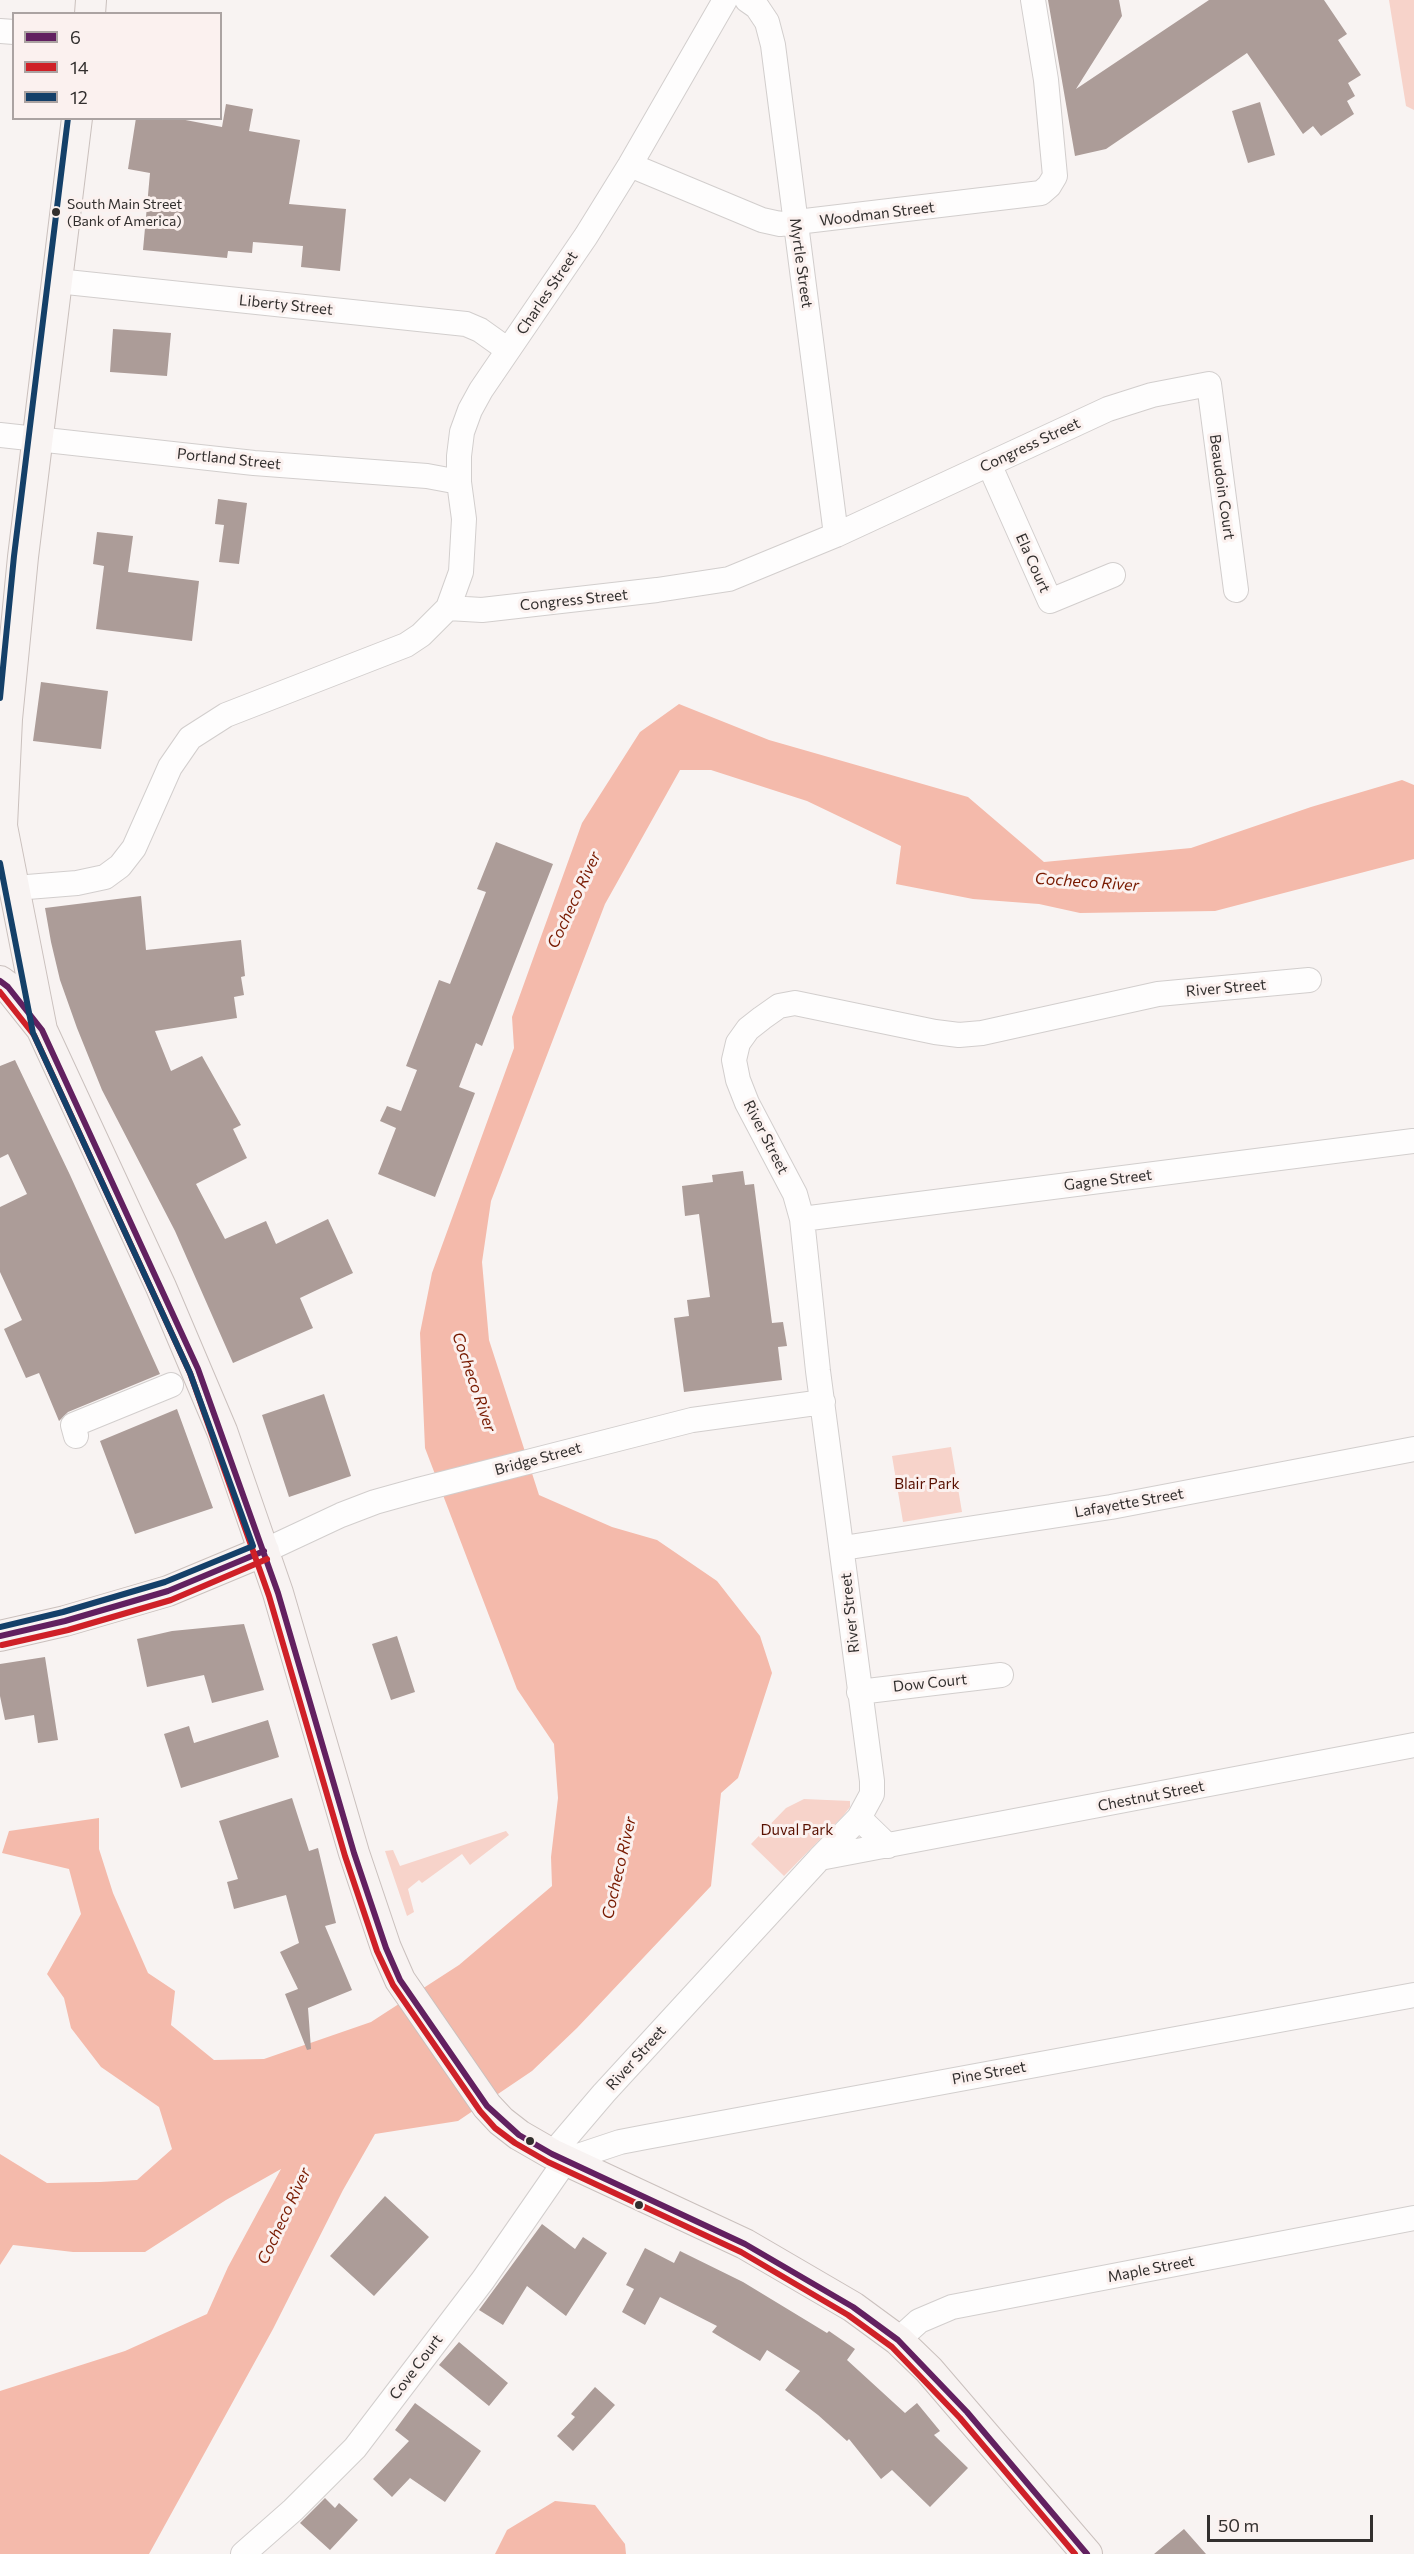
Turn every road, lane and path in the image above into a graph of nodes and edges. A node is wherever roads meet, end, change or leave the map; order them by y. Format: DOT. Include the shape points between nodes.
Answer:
graph roads {
  1 [pos="724,0"];
  2 [pos="747,0"];
  3 [pos="1033,0"];
  4 [pos="77,120"];
  5 [pos="630,165"];
  6 [pos="796,224"];
  7 [pos="57,281"];
  8 [pos="508,350"];
  9 [pos="1209,384"];
  10 [pos="0,435"];
  11 [pos="37,437"];
  12 [pos="989,464"];
  13 [pos="459,482"];
  14 [pos="836,535"];
  15 [pos="1113,575"];
  16 [pos="1236,590"];
  17 [pos="448,608"];
  18 [pos="1,829"];
  19 [pos="15,888"];
  20 [pos="1309,980"];
  21 [pos="0,981"];
  22 [pos="42,1030"];
  23 [pos="1413,1142"];
  24 [pos="802,1219"];
  25 [pos="171,1385"];
  26 [pos="823,1402"];
  27 [pos="76,1436"];
  28 [pos="1414,1449"];
  29 [pos="843,1548"];
  30 [pos="264,1551"];
  31 [pos="0,1636"];
  32 [pos="1001,1675"];
  33 [pos="859,1692"];
  34 [pos="1414,1745"];
  35 [pos="859,1818"];
  36 [pos="888,1846"];
  37 [pos="820,1858"];
  38 [pos="1414,1995"];
  39 [pos="559,2157"];
  40 [pos="1414,2217"];
  41 [pos="897,2340"];
  42 [pos="243,2554"];
  43 [pos="1087,2554"];
  1 -- 5 [label="street, Charles Street"];
  2 -- 6 [label="street, Myrtle Street" via="767,22 773,45"];
  3 -- 6 [label="street, Woodman Street" via="1055,176 1049,186 1041,193"];
  4 -- 7 [label="main road"];
  5 -- 6 [label="street, Woodman Street" via="762,220"];
  5 -- 8 [label="street, Charles Street"];
  6 -- 14 [label="street, Myrtle Street"];
  7 -- 8 [label="street, Liberty Street" via="466,324"];
  7 -- 11 [label="main road"];
  8 -- 13 [label="street, Charles Street" via="481,390 462,432"];
  9 -- 12 [label="street, Congress Street" via="1152,395 1108,409"];
  9 -- 16 [label="street, Beaudoin Court"];
  10 -- 11 [label="street, Portland Street"];
  11 -- 13 [label="street, Portland Street"];
  11 -- 18 [label="main road" via="7,719"];
  12 -- 14 [label="street, Congress Street"];
  12 -- 15 [label="street, Ela Court" via="1050,601"];
  13 -- 17 [label="street, Charles Street" via="465,535 461,572"];
  14 -- 17 [label="street, Congress Street" via="767,565 701,585 482,610"];
  17 -- 19 [label="street" via="422,635 405,645 226,715 190,738 170,767 134,848 105,877"];
  18 -- 19 [label="main road"];
  19 -- 22 [label="main road"];
  20 -- 24 [label="street, River Street" via="1158,994 958,1035 813,1005 779,1006 748,1029 738,1043 734,1060 747,1103 795,1194"];
  21 -- 22 [label="main road"];
  22 -- 30 [label="main road" via="198,1369"];
  23 -- 24 [label="street, Gagne Street"];
  24 -- 26 [label="street, River Street"];
  25 -- 27 [label="street" via="73,1425"];
  26 -- 29 [label="street, River Street"];
  26 -- 30 [label="street, Bridge Street" via="692,1420 553,1454 358,1508"];
  28 -- 29 [label="street, Lafayette Street" via="1111,1507"];
  29 -- 33 [label="street, River Street"];
  30 -- 31 [label="main road" via="168,1591"];
  30 -- 39 [label="main road" via="354,1853 400,1980 487,2106 519,2135"];
  32 -- 33 [label="street, Dow Court"];
  33 -- 35 [label="street, River Street" via="872,1794"];
  34 -- 36 [label="street, Chestnut Street"];
  35 -- 36 [label="street"];
  35 -- 37 [label="street, River Street"];
  36 -- 37 [label="street"];
  37 -- 39 [label="street, River Street" via="627,2068"];
  38 -- 39 [label="street, Pine Street" via="646,2136"];
  39 -- 41 [label="main road" via="745,2244 853,2307"];
  39 -- 42 [label="street, Cove Court" via="483,2280 355,2448"];
  40 -- 41 [label="street, Maple Street" via="952,2307 919,2321"];
  41 -- 43 [label="main road" via="967,2412"];
}
